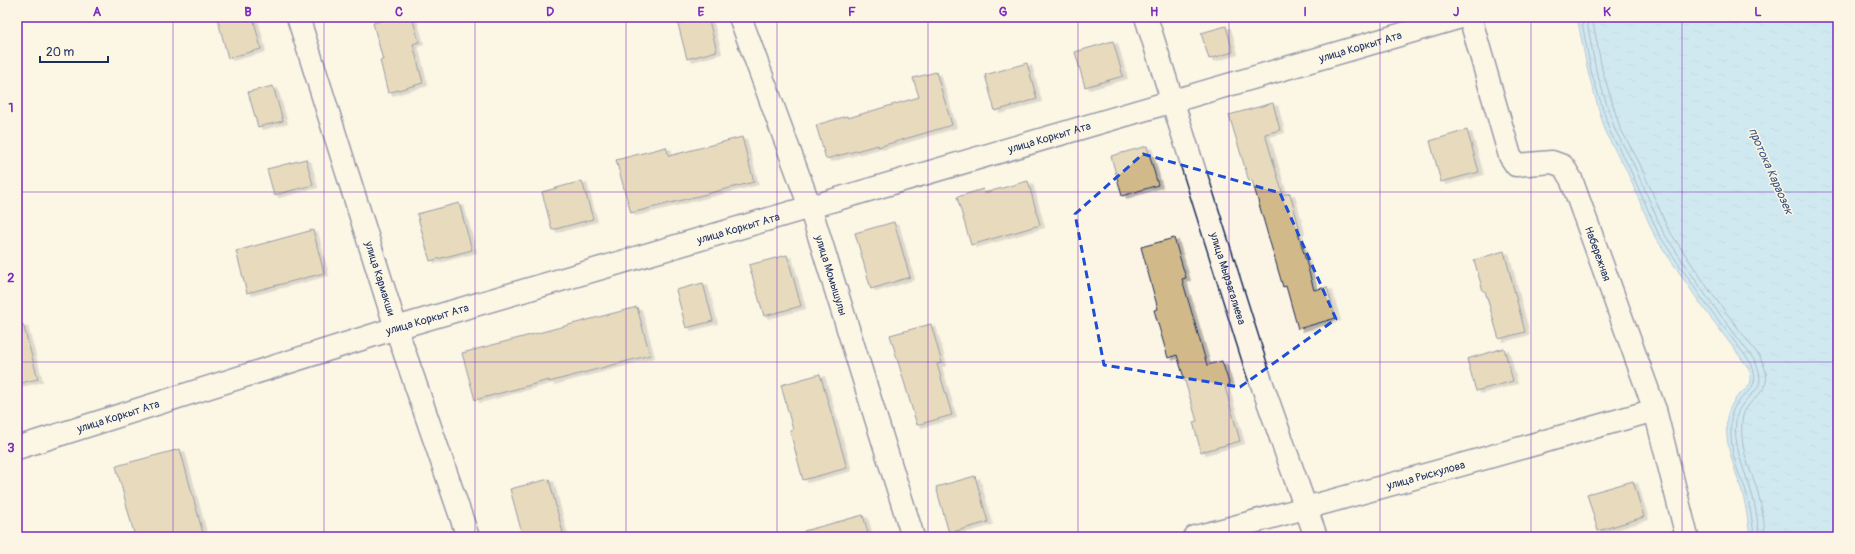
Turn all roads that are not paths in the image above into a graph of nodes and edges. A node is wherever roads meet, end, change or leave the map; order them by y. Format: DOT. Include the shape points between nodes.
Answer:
graph roads {
  1 [pos="298,17"];
  2 [pos="740,17"];
  3 [pos="1146,17"];
  4 [pos="1461,17"];
  5 [pos="1470,17"];
  6 [pos="1174,101"];
  7 [pos="810,207"];
  8 [pos="396,328"];
  9 [pos="1655,410"];
  10 [pos="17,448"];
  11 [pos="1307,509"];
  12 [pos="468,537"];
  13 [pos="913,537"];
  14 [pos="1195,537"];
  15 [pos="1316,537"];
  16 [pos="1687,537"];
  1 -- 8 [label="street, улица Кармакши"];
  2 -- 7 [label="street, улица Момышулы"];
  3 -- 6 [label="street, улица Мырзагалиева"];
  4 -- 6 [label="street, улица Коркыт Ата"];
  5 -- 9 [label="street, Набережная" via="1510,156 1516,165 1552,162 1563,166 1571,179"];
  6 -- 7 [label="street, улица Коркыт Ата"];
  6 -- 11 [label="street, улица Мырзагалиева" via="1257,370"];
  7 -- 8 [label="street, улица Коркыт Ата"];
  7 -- 13 [label="street, улица Момышулы"];
  8 -- 10 [label="street, улица Коркыт Ата"];
  8 -- 12 [label="street, улица Кармакши"];
  9 -- 11 [label="street, улица Рыскулова"];
  9 -- 16 [label="street, Набережная"];
  11 -- 14 [label="street, улица Рыскулова"];
  11 -- 15 [label="street, улица Мырзагалиева"];
}
